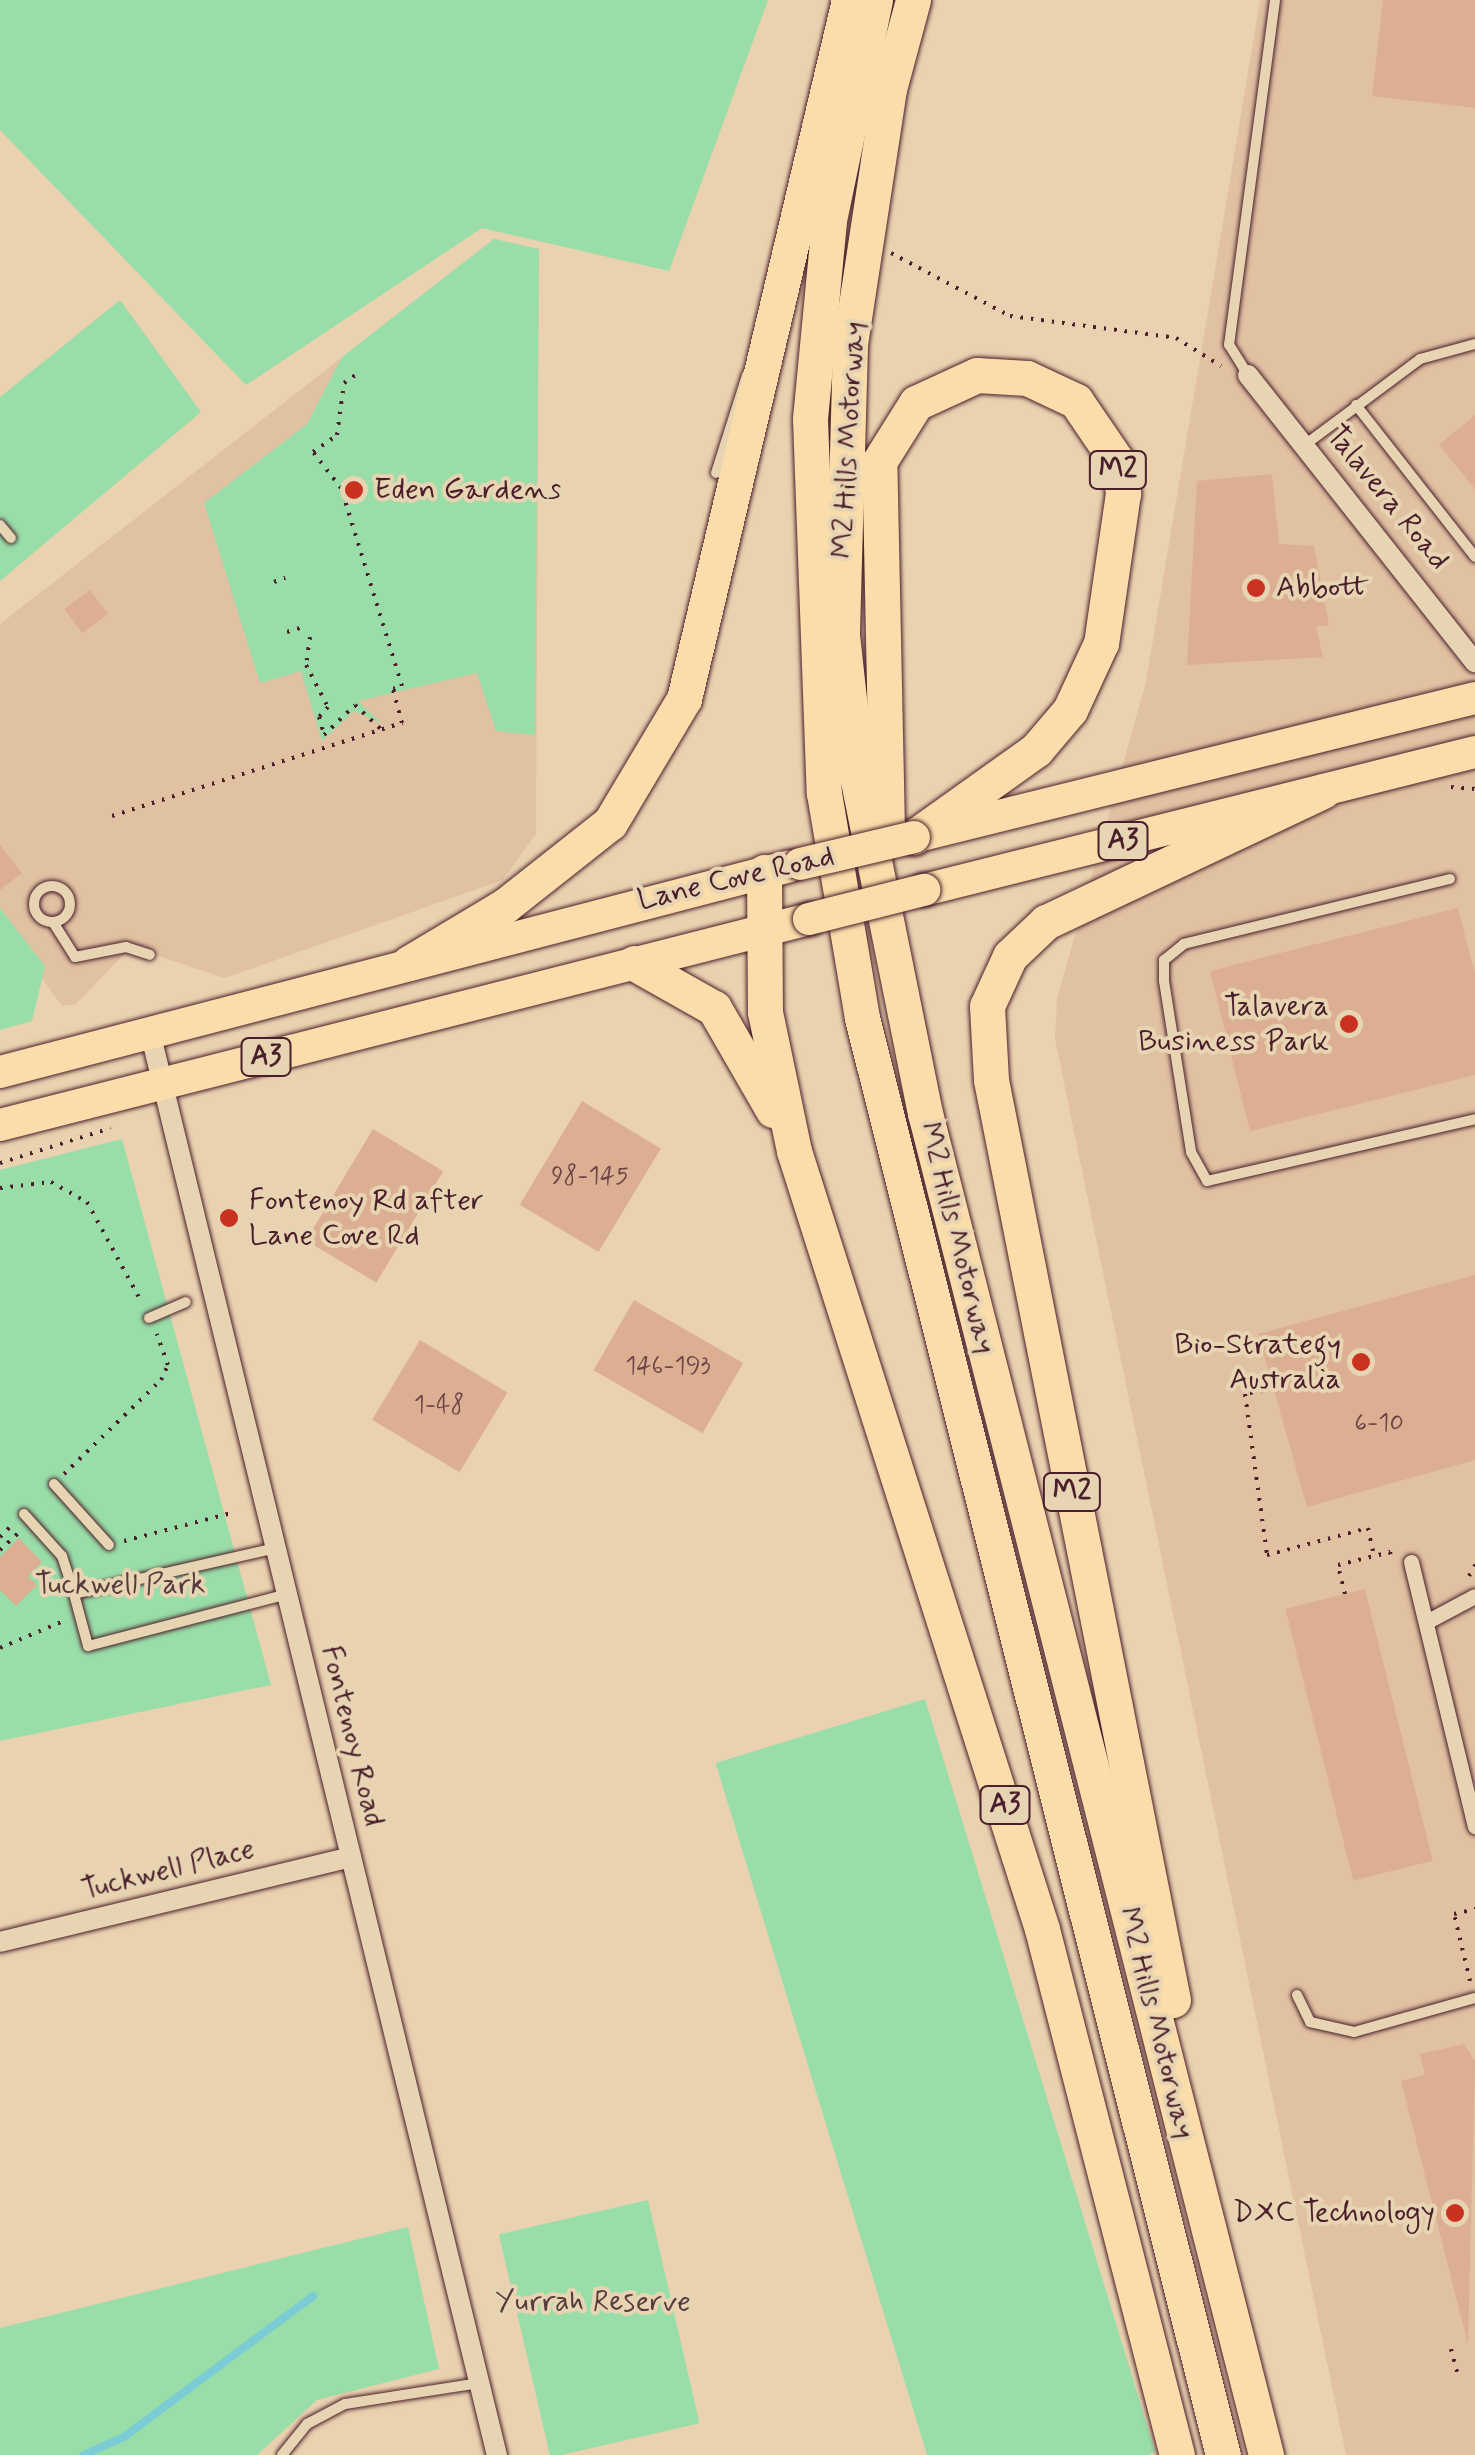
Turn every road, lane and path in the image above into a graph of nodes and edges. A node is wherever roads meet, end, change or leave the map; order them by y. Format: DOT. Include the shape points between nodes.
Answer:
graph roads {
  1 [pos="849,0"];
  2 [pos="874,0"];
  3 [pos="913,0"];
  4 [pos="1274,0"];
  5 [pos="866,231"];
  6 [pos="774,330"];
  7 [pos="1475,344"];
  8 [pos="358,374"];
  9 [pos="1248,375"];
  10 [pos="1356,405"];
  11 [pos="1306,444"];
  12 [pos="716,473"];
  13 [pos="0,525"];
  14 [pos="12,538"];
  15 [pos="1475,557"];
  16 [pos="285,578"];
  17 [pos="274,582"];
  18 [pos="303,627"];
  19 [pos="287,632"];
  20 [pos="310,637"];
  21 [pos="1475,662"];
  22 [pos="1475,698"];
  23 [pos="384,732"];
  24 [pos="1475,752"];
  25 [pos="1323,791"];
  26 [pos="112,816"];
  27 [pos="914,837"];
  28 [pos="764,872"];
  29 [pos="1450,879"];
  30 [pos="882,904"];
  31 [pos="53,922"];
  32 [pos="766,932"];
  33 [pos="150,956"];
  34 [pos="408,962"];
  35 [pos="634,963"];
  36 [pos="150,1032"];
  37 [pos="0,1072"];
  38 [pos="162,1083"];
  39 [pos="1475,1118"];
  40 [pos="0,1124"];
  41 [pos="123,1124"];
  42 [pos="794,1151"];
  43 [pos="0,1163"];
  44 [pos="0,1188"];
  45 [pos="186,1302"];
  46 [pos="149,1318"];
  47 [pos="1273,1388"];
  48 [pos="54,1484"];
  49 [pos="235,1512"];
  50 [pos="24,1514"];
  51 [pos="0,1537"];
  52 [pos="26,1538"];
  53 [pos="109,1545"];
  54 [pos="276,1548"];
  55 [pos="0,1550"];
  56 [pos="1374,1556"];
  57 [pos="1411,1562"];
  58 [pos="1418,1592"];
  59 [pos="74,1594"];
  60 [pos="287,1594"];
  61 [pos="1346,1594"];
  62 [pos="1475,1596"];
  63 [pos="61,1605"];
  64 [pos="1426,1622"];
  65 [pos="0,1645"];
  66 [pos="1475,1826"];
  67 [pos="351,1857"];
  68 [pos="1475,1909"];
  69 [pos="0,1942"];
  70 [pos="1470,1978"];
  71 [pos="1297,1995"];
  72 [pos="1475,1998"];
  73 [pos="1451,2350"];
  74 [pos="1457,2372"];
  75 [pos="1247,2380"];
  76 [pos="479,2384"];
  77 [pos="282,2455"];
  78 [pos="496,2455"];
  79 [pos="1178,2455"];
  80 [pos="1223,2455"];
  81 [pos="1266,2455"];
  1 -- 6 [label="highway"];
  2 -- 80 [label="highway, M2 Hills Motorway" via="829,221 810,419 824,793 862,1018"];
  3 -- 5 [label="highway, M2 Hills Motorway / M2"];
  4 -- 9 [label="lane" via="1229,344"];
  5 -- 9 [label="path" via="964,299 1010,316 1176,338"];
  5 -- 30 [label="highway, M2 Hills Motorway / M2" via="850,345 842,635"];
  6 -- 12 [label="lane" via="736,391"];
  6 -- 34 [label="highway" via="688,684 650,767 565,863"];
  7 -- 10 [label="lane" via="1420,358"];
  8 -- 23 [label="path" via="344,382 336,435 313,452 341,488 402,686 393,690 402,723"];
  9 -- 11 [label="street, Talavera Road"];
  10 -- 11 [label="lane"];
  10 -- 15 [label="lane"];
  11 -- 21 [label="street, Talavera Road"];
  13 -- 14 [label="lane"];
  16 -- 17 [label="path"];
  18 -- 19 [label="path"];
  20 -- 23 [label="path" via="306,665 328,707 319,717 324,735 354,705"];
  22 -- 27 [label="highway, Lane Cove Road / A3"];
  23 -- 26 [label="path"];
  24 -- 25 [label="highway, Lane Cove Road / A3"];
  25 -- 32 [label="highway, Lane Cove Road / A3, bridge"];
  25 -- 75 [label="highway, M2" via="1046,922 1002,969 986,1021"];
  27 -- 28 [label="highway, Lane Cove Road / A3, bridge"];
  27 -- 30 [label="highway, M2" via="1036,750 1070,710 1101,644 1123,493 1116,461 1076,401 1026,378 977,376 916,403 880,462 889,856"];
  28 -- 32 [label="highway, A3"];
  28 -- 34 [label="highway, Lane Cove Road / A3"];
  29 -- 39 [label="lane" via="1184,944 1164,960 1164,981 1191,1152 1207,1181"];
  30 -- 75 [label="highway, M2 Hills Motorway / M2" via="925,1113"];
  31 -- 33 [label="lane" via="75,957 126,947"];
  32 -- 35 [label="highway, Lane Cove Road / A3"];
  32 -- 42 [label="highway, A3" via="765,1012"];
  34 -- 36 [label="highway, Lane Cove Road / A3"];
  35 -- 38 [label="highway, Lane Cove Road / A3"];
  35 -- 42 [label="highway, A3" via="714,1008"];
  36 -- 37 [label="highway, Lane Cove Road / A3"];
  36 -- 38 [label="street, Fontenoy Road"];
  38 -- 40 [label="highway, Lane Cove Road / A3"];
  38 -- 54 [label="street, Fontenoy Road"];
  41 -- 43 [label="path"];
  42 -- 79 [label="highway, A3" via="1042,1929"];
  44 -- 46 [label="path" via="50,1182 87,1202"];
  45 -- 46 [label="lane"];
  46 -- 48 [label="path" via="166,1372"];
  47 -- 56 [label="path" via="1245,1394 1267,1555 1368,1528"];
  48 -- 53 [label="lane"];
  49 -- 53 [label="path"];
  50 -- 51 [label="path"];
  50 -- 59 [label="lane" via="62,1556"];
  52 -- 55 [label="path" via="20,1531"];
  54 -- 59 [label="lane"];
  54 -- 60 [label="street, Fontenoy Road"];
  56 -- 58 [label="path" via="1390,1552 1396,1578"];
  56 -- 61 [label="path" via="1338,1565"];
  57 -- 58 [label="street"];
  58 -- 64 [label="street"];
  59 -- 60 [label="lane" via="88,1646"];
  60 -- 67 [label="street, Fontenoy Road"];
  62 -- 64 [label="street"];
  63 -- 65 [label="path" via="66,1620"];
  64 -- 66 [label="street"];
  67 -- 69 [label="street, Tuckwell Place"];
  67 -- 76 [label="street, Fontenoy Road"];
  68 -- 70 [label="path" via="1454,1914"];
  71 -- 72 [label="lane" via="1310,2022 1354,2032"];
  73 -- 74 [label="path"];
  75 -- 81 [label="highway, M2 Hills Motorway / M2"];
  76 -- 77 [label="lane" via="345,2404 308,2424"];
  76 -- 78 [label="street, Fontenoy Road"];
}
